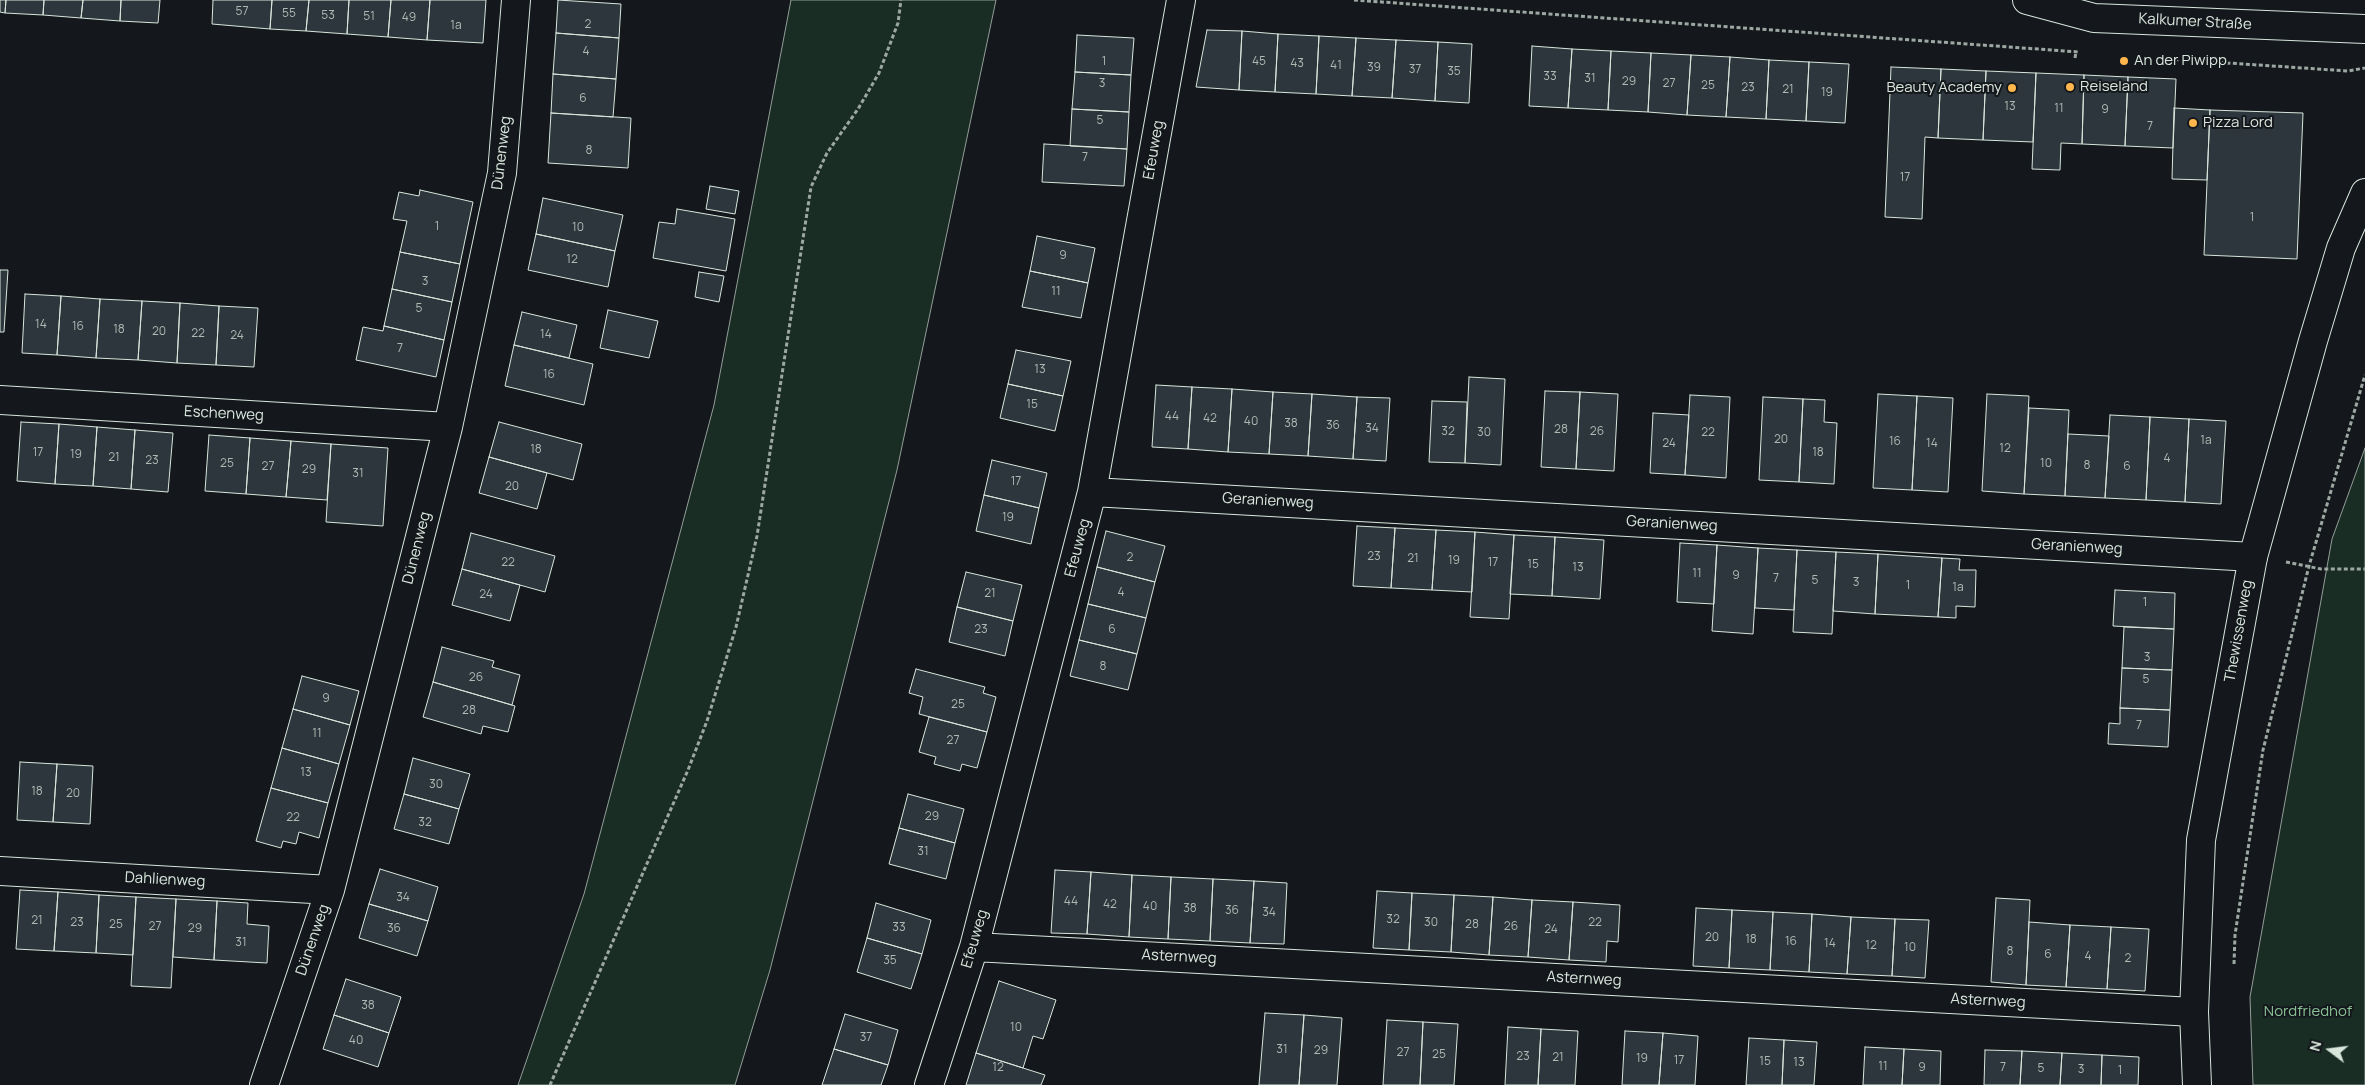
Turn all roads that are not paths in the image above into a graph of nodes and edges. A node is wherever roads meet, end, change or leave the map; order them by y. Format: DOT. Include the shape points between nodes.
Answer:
graph roads {
  1 [pos="516,0"];
  2 [pos="1181,0"];
  3 [pos="2027,0"];
  4 [pos="2365,29"];
  5 [pos="2365,193"];
  6 [pos="0,400"];
  7 [pos="448,427"];
  8 [pos="1092,492"];
  9 [pos="2253,557"];
  10 [pos="0,871"];
  11 [pos="330,890"];
  12 [pos="974,947"];
  13 [pos="2194,1012"];
  14 [pos="264,1085"];
  15 [pos="929,1085"];
  16 [pos="2197,1085"];
  1 -- 7 [label="street, Dünenweg" via="502,173"];
  2 -- 8 [label="street, Efeuweg"];
  3 -- 4 [label="street, Kalkumer Straße" via="2094,18"];
  5 -- 9 [label="street, Thewissenweg" via="2338,257"];
  6 -- 7 [label="street, Eschenweg"];
  7 -- 11 [label="street, Dünenweg"];
  8 -- 9 [label="street, Geranienweg"];
  8 -- 12 [label="street, Efeuweg"];
  9 -- 13 [label="street, Thewissenweg" via="2201,840"];
  10 -- 11 [label="street, Dahlienweg"];
  11 -- 14 [label="street, Dünenweg"];
  12 -- 13 [label="street, Asternweg"];
  12 -- 15 [label="street, Efeuweg"];
  13 -- 16 [label="street, Thewissenweg"];
}
